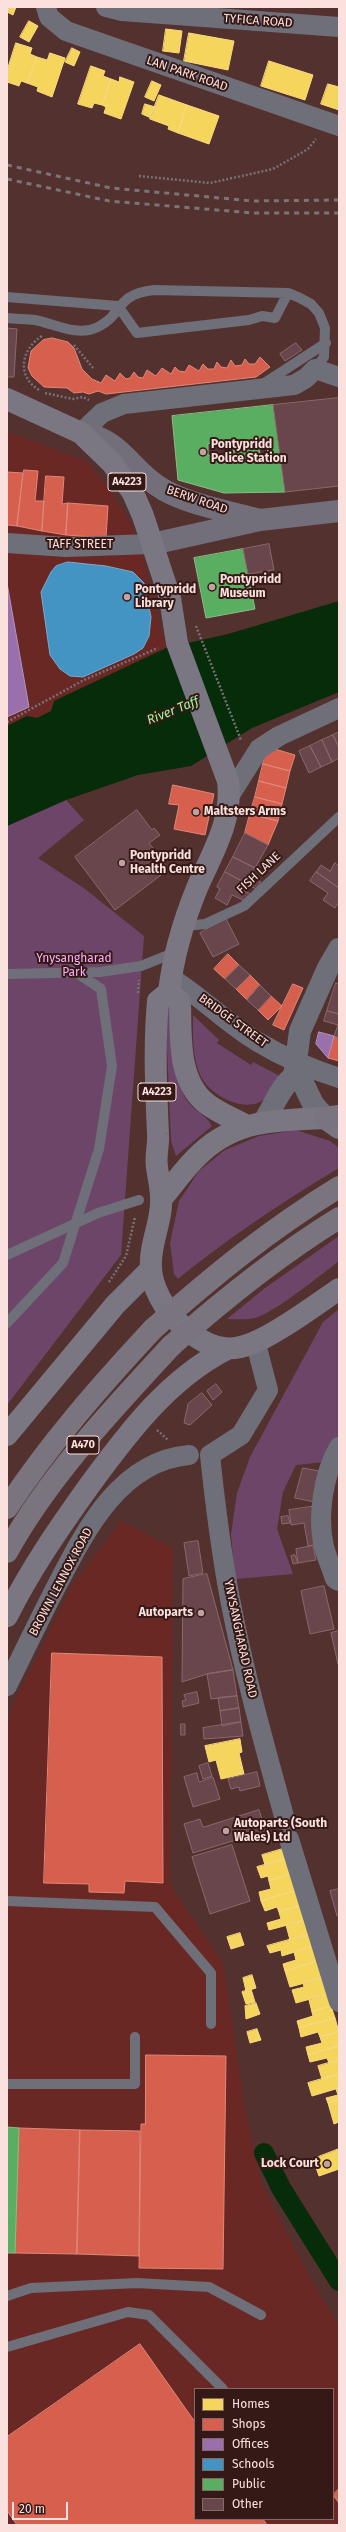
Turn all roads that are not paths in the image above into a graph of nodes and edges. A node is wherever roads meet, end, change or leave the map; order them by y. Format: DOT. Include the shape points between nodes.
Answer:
graph roads {
  1 [pos="46,7"];
  2 [pos="106,7"];
  3 [pos="339,27"];
  4 [pos="334,125"];
  5 [pos="288,293"];
  6 [pos="7,297"];
  7 [pos="118,306"];
  8 [pos="7,318"];
  9 [pos="326,343"];
  10 [pos="315,369"];
  11 [pos="339,377"];
  12 [pos="255,390"];
  13 [pos="7,399"];
  14 [pos="81,433"];
  15 [pos="339,511"];
  16 [pos="260,520"];
  17 [pos="7,543"];
  18 [pos="152,544"];
  19 [pos="339,708"];
  20 [pos="229,788"];
  21 [pos="339,818"];
  22 [pos="186,926"];
  23 [pos="339,949"];
  24 [pos="177,952"];
  25 [pos="74,972"];
  26 [pos="7,974"];
  27 [pos="170,985"];
  28 [pos="296,1069"];
  29 [pos="339,1078"];
  30 [pos="334,1121"];
  31 [pos="256,1124"];
  32 [pos="339,1187"];
  33 [pos="162,1198"];
  34 [pos="139,1200"];
  35 [pos="339,1218"];
  36 [pos="75,1223"];
  37 [pos="7,1255"];
  38 [pos="151,1269"];
  39 [pos="339,1289"];
  40 [pos="7,1323"];
  41 [pos="256,1344"];
  42 [pos="227,1349"];
  43 [pos="7,1435"];
  44 [pos="339,1447"];
  45 [pos="189,1455"];
  46 [pos="210,1455"];
  47 [pos="7,1508"];
  48 [pos="7,1552"];
  49 [pos="339,1581"];
  50 [pos="7,1616"];
  51 [pos="7,1686"];
  52 [pos="285,1820"];
  53 [pos="289,1839"];
  54 [pos="7,1902"];
  55 [pos="339,2002"];
  56 [pos="211,2024"];
  57 [pos="135,2037"];
  58 [pos="7,2084"];
  59 [pos="7,2296"];
  60 [pos="261,2315"];
  61 [pos="7,2347"];
  62 [pos="222,2388"];
  1 -- 4 [label="street, LAN PARK ROAD" via="49,17 66,31"];
  2 -- 3 [label="street, TYFICA ROAD" via="122,11"];
  5 -- 7 [label="lane" via="138,291"];
  5 -- 7 [label="lane" via="275,318 262,316 249,320 137,333"];
  5 -- 9 [label="lane" via="311,304 318,313 325,328"];
  6 -- 7 [label="lane"];
  7 -- 8 [label="lane" via="98,327 86,331 35,320"];
  9 -- 10 [label="lane" via="324,356"];
  9 -- 12 [label="lane"];
  10 -- 11 [label="street"];
  10 -- 12 [label="street" via="294,385"];
  12 -- 14 [label="street" via="124,404 109,410"];
  13 -- 14 [label="main road, A4223"];
  14 -- 16 [label="main road, BERW ROAD" via="98,435 111,443 147,479 165,491"];
  14 -- 18 [label="main road, A4223" via="98,447 124,477 143,516"];
  15 -- 16 [label="main road, BERW ROAD"];
  16 -- 18 [label="main road, BERW ROAD"];
  17 -- 18 [label="street, TAFF STREET" via="66,547"];
  18 -- 20 [label="main road, A4223" via="170,598 177,641"];
  19 -- 20 [label="street" via="279,736 259,749"];
  20 -- 22 [label="main road, A4223" via="223,834 197,889"];
  21 -- 22 [label="lane, FISH LANE" via="244,906 206,924"];
  22 -- 24 [label="main road, A4223"];
  23 -- 28 [label="street" via="300,1031"];
  24 -- 25 [label="lane" via="141,966 100,972"];
  24 -- 27 [label="main road, A4223"];
  25 -- 26 [label="lane"];
  25 -- 36 [label="lane" via="101,989 112,1066 99,1149"];
  27 -- 28 [label="street, BRIDGE STREET" via="190,990"];
  27 -- 31 [label="main road, A4223" via="180,1002 184,1060 194,1090 206,1103"];
  27 -- 33 [label="main road, A4223" via="158,1001 155,1042 158,1140 156,1165"];
  28 -- 29 [label="street, BRIDGE STREET"];
  28 -- 30 [label="street" via="313,1104"];
  28 -- 31 [label="street" via="285,1082 274,1107"];
  30 -- 31 [label="main road"];
  31 -- 33 [label="main road" via="227,1135 201,1153"];
  32 -- 47 [label="highway, A470, bridge" via="253,1244 153,1329 85,1402 34,1466"];
  33 -- 38 [label="main road" via="152,1248"];
  34 -- 36 [label="lane"];
  35 -- 48 [label="highway, A470, bridge" via="284,1253 209,1312 171,1346 119,1402 76,1454 44,1495"];
  36 -- 37 [label="lane"];
  36 -- 40 [label="lane" via="63,1263"];
  38 -- 42 [label="main road" via="160,1299 177,1321 194,1337"];
  38 -- 43 [label="main road" via="115,1305"];
  39 -- 41 [label="main road"];
  41 -- 42 [label="main road"];
  41 -- 46 [label="street" via="268,1390 241,1434"];
  42 -- 50 [label="main road" via="205,1360 186,1374 142,1417 52,1538"];
  44 -- 49 [label="street" via="325,1486 322,1513 324,1546 335,1579"];
  45 -- 46 [label="lane"];
  45 -- 51 [label="street, BROWN LENNOX ROAD" via="172,1456 156,1463 117,1491 98,1514 80,1541"];
  46 -- 52 [label="street, YNYSANGHARAD ROAD" via="217,1525 230,1599 253,1702"];
  53 -- 55 [label="street"];
  54 -- 56 [label="lane" via="155,1907 211,1973"];
  57 -- 58 [label="lane" via="135,2084"];
  59 -- 60 [label="lane" via="31,2288 46,2287 137,2283 209,2287"];
  61 -- 62 [label="lane" via="128,2312 149,2315"];
}
